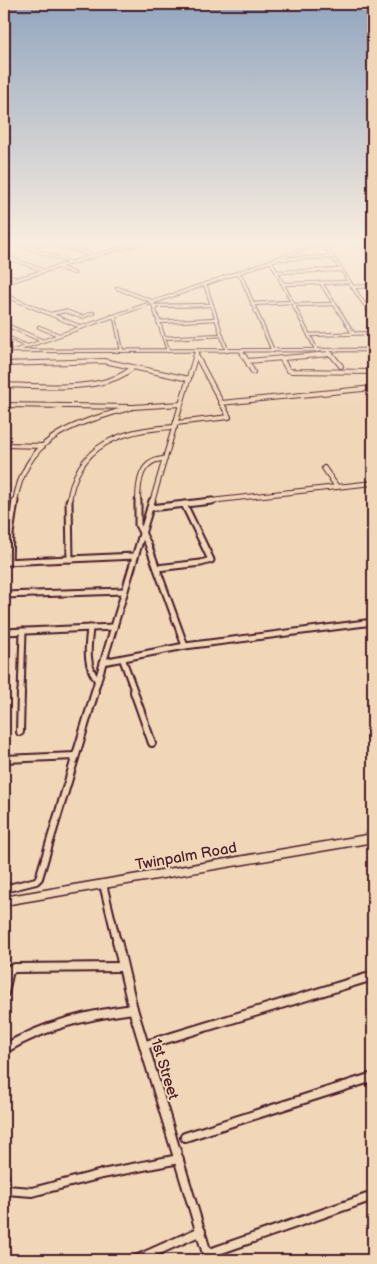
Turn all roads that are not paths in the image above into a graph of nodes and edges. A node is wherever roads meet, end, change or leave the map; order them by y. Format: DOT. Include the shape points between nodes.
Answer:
graph roads {
  1 [pos="14,300"];
  2 [pos="144,300"];
  3 [pos="164,300"];
  4 [pos="210,300"];
  5 [pos="250,300"];
  6 [pos="291,300"];
  7 [pos="332,300"];
  8 [pos="362,300"];
  9 [pos="154,304"];
  10 [pos="252,304"];
  11 [pos="293,304"];
  12 [pos="334,304"];
  13 [pos="212,305"];
  14 [pos="93,313"];
  15 [pos="51,314"];
  16 [pos="112,316"];
  17 [pos="373,317"];
  18 [pos="217,319"];
  19 [pos="158,322"];
  20 [pos="4,324"];
  21 [pos="39,327"];
  22 [pos="82,327"];
  23 [pos="373,332"];
  24 [pos="353,333"];
  25 [pos="60,335"];
  26 [pos="222,335"];
  27 [pos="309,335"];
  28 [pos="4,336"];
  29 [pos="164,338"];
  30 [pos="43,341"];
  31 [pos="28,346"];
  32 [pos="367,350"];
  33 [pos="373,350"];
  34 [pos="4,351"];
  35 [pos="14,351"];
  36 [pos="122,351"];
  37 [pos="168,351"];
  38 [pos="227,351"];
  39 [pos="240,351"];
  40 [pos="273,351"];
  41 [pos="317,351"];
  42 [pos="329,352"];
  43 [pos="196,353"];
  44 [pos="373,357"];
  45 [pos="281,358"];
  46 [pos="247,361"];
  47 [pos="4,364"];
  48 [pos="341,366"];
  49 [pos="132,368"];
  50 [pos="253,372"];
  51 [pos="373,372"];
  52 [pos="189,379"];
  53 [pos="4,385"];
  54 [pos="373,388"];
  55 [pos="221,402"];
  56 [pos="181,404"];
  57 [pos="4,405"];
  58 [pos="133,408"];
  59 [pos="175,425"];
  60 [pos="4,445"];
  61 [pos="43,446"];
  62 [pos="165,459"];
  63 [pos="324,468"];
  64 [pos="373,483"];
  65 [pos="337,487"];
  66 [pos="184,504"];
  67 [pos="150,508"];
  68 [pos="7,534"];
  69 [pos="142,534"];
  70 [pos="135,556"];
  71 [pos="70,559"];
  72 [pos="6,562"];
  73 [pos="157,568"];
  74 [pos="124,591"];
  75 [pos="4,596"];
  76 [pos="372,623"];
  77 [pos="114,626"];
  78 [pos="90,628"];
  79 [pos="23,631"];
  80 [pos="4,632"];
  81 [pos="186,646"];
  82 [pos="123,660"];
  83 [pos="103,662"];
  84 [pos="98,681"];
  85 [pos="20,732"];
  86 [pos="152,743"];
  87 [pos="75,756"];
  88 [pos="4,759"];
  89 [pos="373,838"];
  90 [pos="103,884"];
  91 [pos="4,889"];
  92 [pos="4,901"];
  93 [pos="121,967"];
  94 [pos="373,976"];
  95 [pos="4,993"];
  96 [pos="133,1009"];
  97 [pos="149,1044"];
  98 [pos="4,1049"];
  99 [pos="373,1077"];
  100 [pos="185,1137"];
  101 [pos="179,1159"];
  102 [pos="4,1177"];
  103 [pos="373,1196"];
  104 [pos="201,1231"];
  105 [pos="208,1257"];
  106 [pos="136,1260"];
  1 -- 15 [label="street"];
  2 -- 9 [label="street"];
  3 -- 9 [label="street"];
  4 -- 13 [label="street"];
  5 -- 10 [label="street"];
  6 -- 11 [label="street"];
  7 -- 12 [label="street"];
  8 -- 17 [label="street"];
  9 -- 13 [label="street"];
  9 -- 16 [label="street"];
  9 -- 19 [label="street"];
  10 -- 11 [label="street"];
  10 -- 40 [label="street"];
  11 -- 12 [label="street"];
  11 -- 27 [label="street"];
  12 -- 24 [label="street"];
  13 -- 18 [label="street"];
  14 -- 15 [label="street" via="82,317 63,311"];
  15 -- 22 [label="street"];
  16 -- 22 [label="street"];
  16 -- 36 [label="street"];
  18 -- 19 [label="street"];
  18 -- 26 [label="street"];
  19 -- 29 [label="street"];
  20 -- 30 [label="street"];
  21 -- 25 [label="street"];
  22 -- 25 [label="street"];
  23 -- 24 [label="street"];
  24 -- 27 [label="street"];
  25 -- 30 [label="street"];
  26 -- 29 [label="street"];
  26 -- 38 [label="street"];
  27 -- 41 [label="street"];
  28 -- 31 [label="street"];
  29 -- 37 [label="street"];
  30 -- 31 [label="street"];
  31 -- 35 [label="street"];
  32 -- 33 [label="street"];
  32 -- 42 [label="street"];
  32 -- 44 [label="street"];
  34 -- 35 [label="street"];
  35 -- 36 [label="street"];
  36 -- 37 [label="street"];
  37 -- 43 [label="street"];
  38 -- 39 [label="street"];
  38 -- 43 [label="street"];
  39 -- 40 [label="street"];
  39 -- 46 [label="street"];
  40 -- 41 [label="street"];
  41 -- 42 [label="street"];
  42 -- 45 [label="street"];
  42 -- 48 [label="street"];
  43 -- 52 [label="street"];
  43 -- 55 [label="street"];
  45 -- 46 [label="street"];
  45 -- 51 [label="street" via="291,371"];
  46 -- 50 [label="street"];
  47 -- 49 [label="street" via="99,360"];
  49 -- 52 [label="street"];
  49 -- 53 [label="street" via="125,376 96,383"];
  52 -- 56 [label="street"];
  54 -- 55 [label="street"];
  55 -- 59 [label="street" via="228,417"];
  56 -- 58 [label="street"];
  56 -- 59 [label="street"];
  57 -- 58 [label="street"];
  58 -- 61 [label="street" via="84,422"];
  59 -- 62 [label="street"];
  59 -- 71 [label="street" via="117,438 99,448 79,467 72,485"];
  60 -- 61 [label="street"];
  61 -- 68 [label="street" via="30,458 17,488"];
  62 -- 67 [label="street"];
  62 -- 69 [label="street" via="149,463 139,479 138,525"];
  63 -- 65 [label="street"];
  64 -- 65 [label="street"];
  65 -- 66 [label="street"];
  66 -- 67 [label="street"];
  66 -- 73 [label="street" via="211,560"];
  67 -- 69 [label="street"];
  68 -- 72 [label="street"];
  69 -- 70 [label="street"];
  69 -- 73 [label="street"];
  70 -- 71 [label="street"];
  70 -- 74 [label="street"];
  71 -- 72 [label="street"];
  73 -- 81 [label="street"];
  74 -- 75 [label="street"];
  74 -- 77 [label="street"];
  76 -- 81 [label="street"];
  77 -- 78 [label="street"];
  77 -- 83 [label="street"];
  78 -- 79 [label="street"];
  78 -- 84 [label="street" via="89,667"];
  79 -- 80 [label="street"];
  79 -- 85 [label="street"];
  81 -- 82 [label="street"];
  82 -- 83 [label="street"];
  82 -- 86 [label="street"];
  83 -- 84 [label="street"];
  84 -- 87 [label="street"];
  87 -- 88 [label="street"];
  87 -- 91 [label="street" via="38,878 31,883"];
  89 -- 90 [label="main road, Twinpalm Road"];
  90 -- 92 [label="main road, Twinpalm Road"];
  90 -- 93 [label="street, 1st Street"];
  93 -- 95 [label="street" via="15,968 9,970"];
  93 -- 96 [label="street, 1st Street"];
  94 -- 97 [label="street"];
  96 -- 98 [label="street" via="66,1020"];
  96 -- 101 [label="street, 1st Street"];
  99 -- 100 [label="street"];
  101 -- 102 [label="street" via="32,1192 6,1190"];
  101 -- 104 [label="street, 1st Street"];
  103 -- 105 [label="street"];
  104 -- 105 [label="street, 1st Street"];
  104 -- 106 [label="street"];
}
